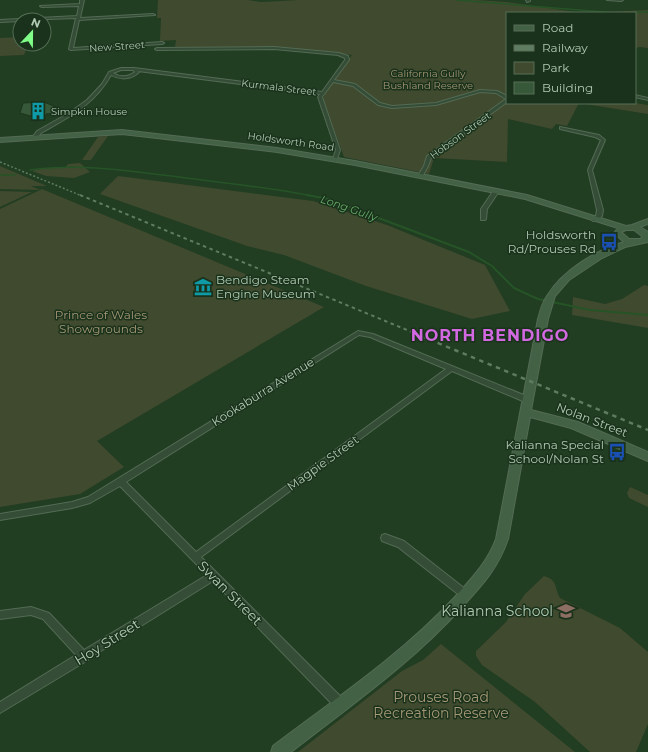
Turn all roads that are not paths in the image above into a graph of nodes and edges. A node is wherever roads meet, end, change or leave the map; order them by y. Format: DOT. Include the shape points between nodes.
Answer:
graph roads {
  1 [pos="82,0"];
  2 [pos="609,0"];
  3 [pos="620,0"];
  4 [pos="81,5"];
  5 [pos="41,6"];
  6 [pos="153,15"];
  7 [pos="79,18"];
  8 [pos="0,21"];
  9 [pos="162,43"];
  10 [pos="157,49"];
  11 [pos="134,69"];
  12 [pos="166,73"];
  13 [pos="110,74"];
  14 [pos="130,77"];
  15 [pos="331,81"];
  16 [pos="104,86"];
  17 [pos="322,93"];
  18 [pos="636,96"];
  19 [pos="506,98"];
  20 [pos="648,99"];
  21 [pos="506,100"];
  22 [pos="562,128"];
  23 [pos="34,138"];
  24 [pos="0,140"];
  25 [pos="335,159"];
  26 [pos="420,176"];
  27 [pos="496,191"];
  28 [pos="483,219"];
  29 [pos="596,219"];
  30 [pos="648,221"];
  31 [pos="629,228"];
  32 [pos="618,234"];
  33 [pos="647,236"];
  34 [pos="635,242"];
  35 [pos="606,251"];
  36 [pos="451,369"];
  37 [pos="527,406"];
  38 [pos="648,457"];
  39 [pos="120,481"];
  40 [pos="0,517"];
  41 [pos="385,538"];
  42 [pos="194,557"];
  43 [pos="214,576"];
  44 [pos="466,595"];
  45 [pos="0,615"];
  46 [pos="84,657"];
  47 [pos="340,704"];
  48 [pos="0,708"];
  49 [pos="279,752"];
  1 -- 4 [label="street"];
  2 -- 3 [label="street"];
  4 -- 5 [label="street"];
  4 -- 7 [label="street"];
  6 -- 7 [label="street"];
  7 -- 8 [label="street"];
  7 -- 9 [label="street, New Street" via="71,49"];
  10 -- 15 [label="street" via="274,48 347,57"];
  11 -- 12 [label="street, Kurmala Street"];
  11 -- 13 [label="street, Kurmala Street" via="121,69"];
  11 -- 14 [label="street" via="138,72"];
  12 -- 14 [label="street, Kurmala Street"];
  12 -- 17 [label="street, Kurmala Street"];
  13 -- 14 [label="street"];
  13 -- 16 [label="street"];
  14 -- 16 [label="street"];
  15 -- 17 [label="street"];
  15 -- 19 [label="street, Hobson Street" via="354,85 379,104 392,107 436,104 480,91 497,92"];
  16 -- 23 [label="street" via="91,100 39,132"];
  17 -- 25 [label="street, Kurmala Street" via="320,101 338,150"];
  18 -- 20 [label="street"];
  21 -- 26 [label="street, Hobson Street" via="429,157"];
  22 -- 29 [label="street" via="597,136 603,140 590,170 600,210"];
  23 -- 24 [label="main road, Holdsworth Road"];
  23 -- 25 [label="main road, Holdsworth Road" via="129,132"];
  25 -- 26 [label="main road, Holdsworth Road"];
  26 -- 27 [label="main road, Holdsworth Road"];
  27 -- 28 [label="street" via="484,209"];
  27 -- 29 [label="main road, Holdsworth Road" via="539,200"];
  29 -- 31 [label="main road, Holdsworth Road"];
  29 -- 32 [label="main road, Holdsworth Road"];
  30 -- 31 [label="main road"];
  31 -- 32 [label="main road" via="620,229"];
  31 -- 33 [label="main road, Holdsworth Road"];
  32 -- 34 [label="main road, Holdsworth Road"];
  32 -- 35 [label="main road" via="617,240"];
  33 -- 34 [label="main road"];
  34 -- 35 [label="main road"];
  35 -- 37 [label="main road" via="565,280 548,302"];
  36 -- 37 [label="street, Kookaburra Avenue"];
  36 -- 39 [label="street, Kookaburra Avenue" via="371,335 356,334"];
  36 -- 42 [label="street, Magpie Street"];
  37 -- 38 [label="main road, Nolan Street"];
  37 -- 44 [label="main road" via="499,549 485,573"];
  39 -- 40 [label="street, Kookaburra Avenue" via="90,500 78,504"];
  39 -- 42 [label="street, Swan Street"];
  41 -- 44 [label="street" via="401,544"];
  42 -- 43 [label="street, Swan Street"];
  43 -- 46 [label="street, Hoy Street"];
  43 -- 47 [label="street, Swan Street"];
  44 -- 47 [label="main road" via="415,646"];
  45 -- 46 [label="street" via="31,611 46,616"];
  46 -- 48 [label="street, Hoy Street"];
  47 -- 49 [label="main road"];
}
